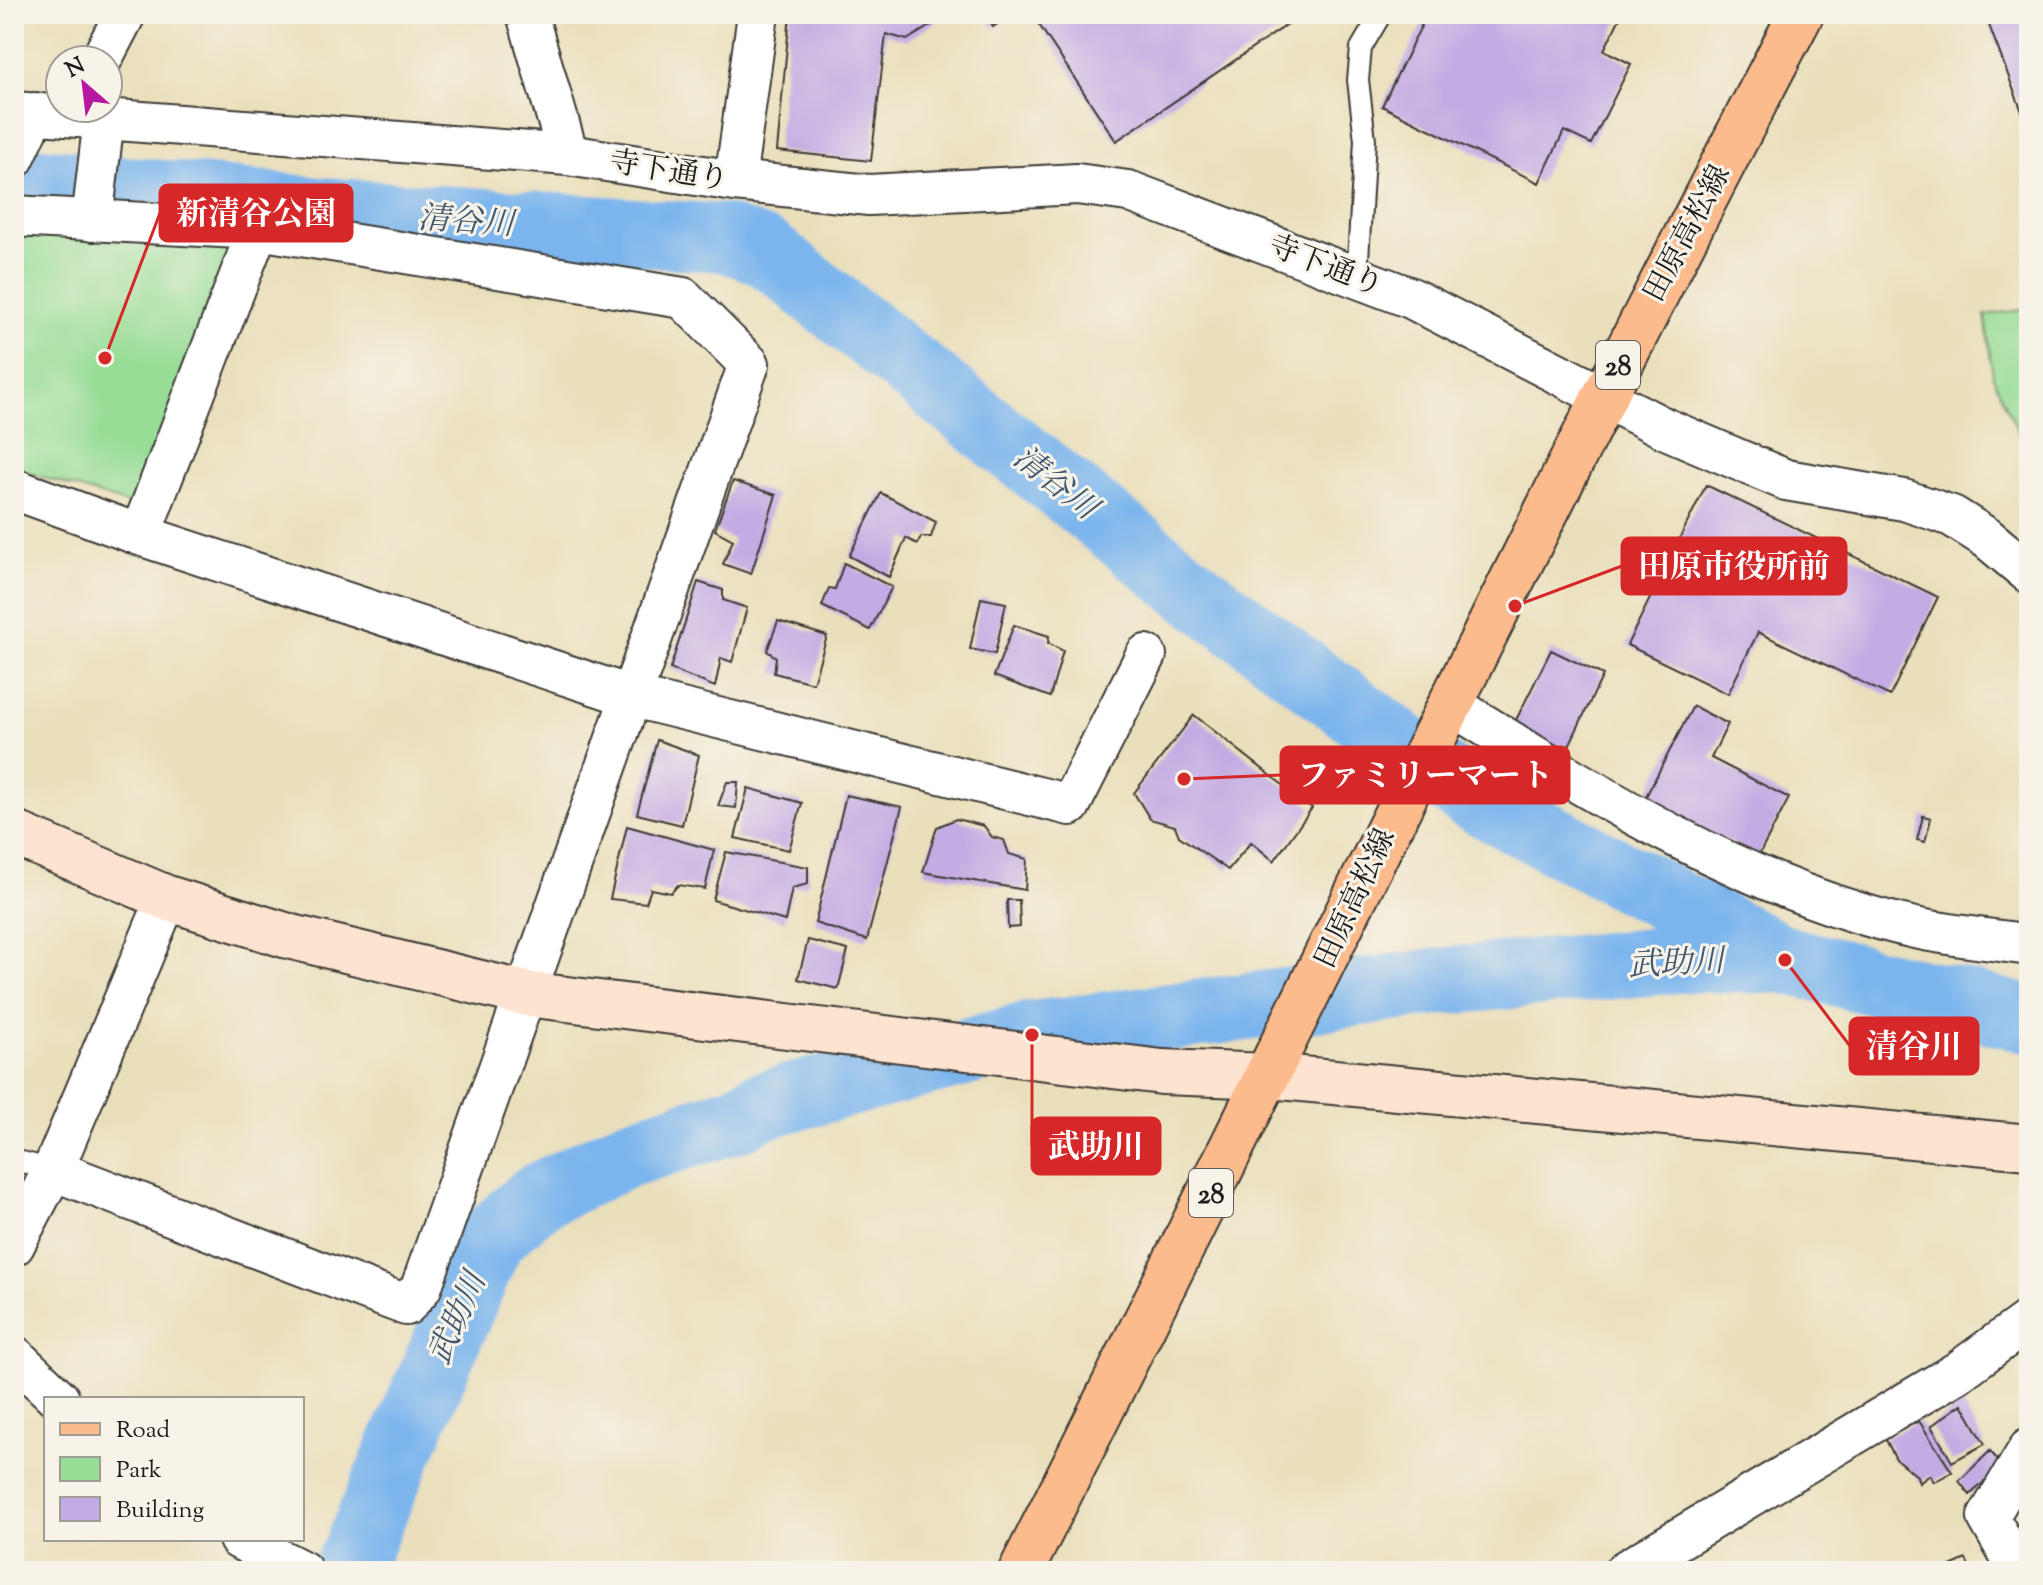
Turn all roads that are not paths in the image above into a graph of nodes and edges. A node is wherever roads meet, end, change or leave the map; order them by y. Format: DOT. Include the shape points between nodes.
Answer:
graph roads {
  1 [pos="125,14"];
  2 [pos="527,14"];
  3 [pos="758,14"];
  4 [pos="1381,14"];
  5 [pos="1801,14"];
  6 [pos="109,44"];
  7 [pos="56,124"];
  8 [pos="568,155"];
  9 [pos="735,181"];
  10 [pos="93,213"];
  11 [pos="14,216"];
  12 [pos="258,229"];
  13 [pos="1357,277"];
  14 [pos="1602,396"];
  15 [pos="14,489"];
  16 [pos="140,535"];
  17 [pos="2029,573"];
  18 [pos="1146,655"];
  19 [pos="633,697"];
  20 [pos="1449,713"];
  21 [pos="14,833"];
  22 [pos="167,898"];
  23 [pos="2029,945"];
  24 [pos="526,994"];
  25 [pos="1270,1076"];
  26 [pos="2029,1147"];
  27 [pos="14,1160"];
  28 [pos="53,1170"];
  29 [pos="14,1245"];
  30 [pos="2029,1320"];
  31 [pos="14,1356"];
  32 [pos="57,1397"];
  33 [pos="2029,1449"];
  34 [pos="243,1541"];
  35 [pos="302,1571"];
  36 [pos="1021,1571"];
  37 [pos="1625,1571"];
  38 [pos="2019,1571"];
  1 -- 6 [label="street"];
  2 -- 8 [label="street"];
  3 -- 9 [label="street"];
  4 -- 13 [label="lane" via="1361,48 1358,80 1365,140"];
  5 -- 14 [label="main road, 田原高松線 / 28"];
  7 -- 8 [label="street, 寺下通り"];
  7 -- 10 [label="street"];
  8 -- 9 [label="street, 寺下通り"];
  9 -- 13 [label="street, 寺下通り" via="869,195 1077,184 1128,191"];
  10 -- 11 [label="street"];
  10 -- 12 [label="street"];
  12 -- 16 [label="street"];
  12 -- 19 [label="street" via="683,298 749,364"];
  13 -- 14 [label="street, 寺下通り" via="1411,298"];
  14 -- 17 [label="street, 寺下通り" via="1786,480 1904,500 1952,516"];
  14 -- 20 [label="main road, 田原高松線 / 28"];
  15 -- 16 [label="street"];
  16 -- 19 [label="street"];
  18 -- 19 [label="street" via="1070,805"];
  19 -- 24 [label="street"];
  20 -- 23 [label="street" via="1596,795 1778,882 1915,928"];
  20 -- 25 [label="main road, 田原高松線 / 28" via="1395,812"];
  21 -- 22 [label="street"];
  22 -- 24 [label="street" via="355,955"];
  22 -- 28 [label="street"];
  24 -- 25 [label="street" via="1162,1072"];
  24 -- 28 [label="street" via="421,1288 406,1305"];
  25 -- 26 [label="street"];
  25 -- 36 [label="main road, 田原高松線 / 28"];
  27 -- 28 [label="lane"];
  28 -- 29 [label="street"];
  30 -- 37 [label="street" via="1958,1372"];
  31 -- 32 [label="street"];
  33 -- 38 [label="street" via="1988,1517"];
  34 -- 35 [label="street"];
}
